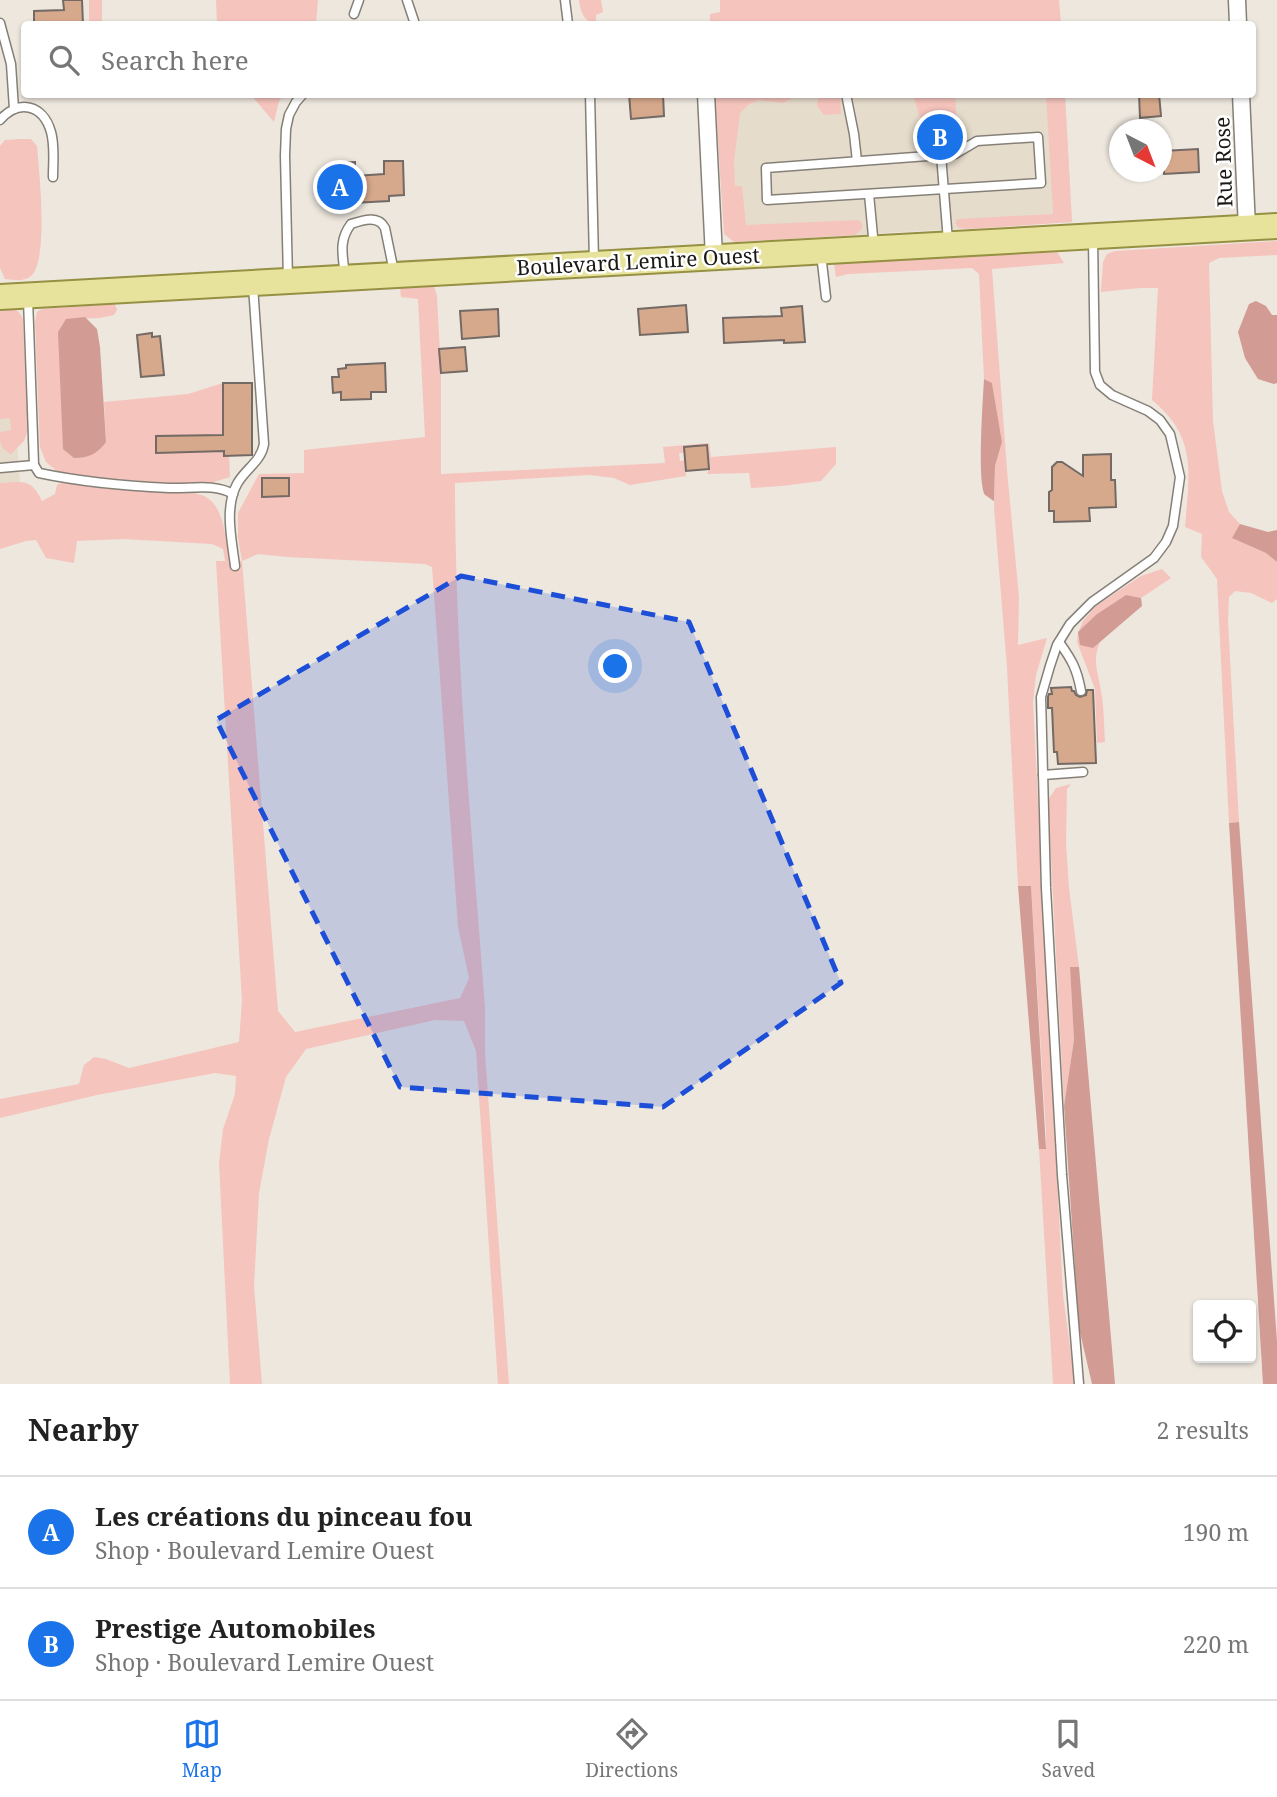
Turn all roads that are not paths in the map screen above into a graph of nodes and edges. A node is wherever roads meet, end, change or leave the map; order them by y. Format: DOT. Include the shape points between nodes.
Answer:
graph roads {
  1 [pos="359,0"];
  2 [pos="407,0"];
  3 [pos="565,0"];
  4 [pos="1237,0"];
  5 [pos="354,14"];
  6 [pos="414,21"];
  7 [pos="568,21"];
  8 [pos="1238,21"];
  9 [pos="0,23"];
  10 [pos="300,98"];
  11 [pos="590,98"];
  12 [pos="705,98"];
  13 [pos="847,98"];
  14 [pos="1241,98"];
  15 [pos="15,109"];
  16 [pos="0,120"];
  17 [pos="942,155"];
  18 [pos="857,161"];
  19 [pos="53,177"];
  20 [pos="943,190"];
  21 [pos="869,194"];
  22 [pos="1277,226"];
  23 [pos="1247,228"];
  24 [pos="1093,236"];
  25 [pos="948,244"];
  26 [pos="874,248"];
  27 [pos="820,251"];
  28 [pos="714,257"];
  29 [pos="594,264"];
  30 [pos="395,275"];
  31 [pos="345,277"];
  32 [pos="288,281"];
  33 [pos="253,283"];
  34 [pos="28,295"];
  35 [pos="0,297"];
  36 [pos="826,297"];
  37 [pos="34,465"];
  38 [pos="0,468"];
  39 [pos="233,494"];
  40 [pos="234,566"];
  41 [pos="1059,642"];
  42 [pos="1081,691"];
  43 [pos="1083,772"];
  44 [pos="1043,775"];
  45 [pos="1079,1384"];
  1 -- 5 [label="lane"];
  2 -- 6 [label="lane"];
  3 -- 7 [label="lane"];
  4 -- 8 [label="street"];
  9 -- 15 [label="lane" via="11,64"];
  10 -- 32 [label="lane" via="286,129"];
  11 -- 29 [label="lane"];
  12 -- 28 [label="street"];
  13 -- 18 [label="lane"];
  14 -- 23 [label="street, Rue Rose"];
  15 -- 16 [label="lane"];
  15 -- 19 [label="lane" via="30,107 39,112 51,129"];
  17 -- 18 [label="lane"];
  17 -- 20 [label="lane"];
  17 -- 20 [label="lane" via="955,154 977,141 1038,137 1041,183"];
  18 -- 21 [label="lane" via="766,168 767,200"];
  20 -- 21 [label="lane"];
  20 -- 25 [label="lane"];
  21 -- 26 [label="lane"];
  22 -- 23 [label="main road, Boulevard Lemire Ouest"];
  23 -- 24 [label="main road, Boulevard Lemire Ouest"];
  24 -- 25 [label="main road, Boulevard Lemire Ouest"];
  24 -- 41 [label="lane" via="1095,373 1100,385 1112,394 1160,420 1170,434 1180,477 1166,542 1154,558 1082,611"];
  25 -- 26 [label="main road, Boulevard Lemire Ouest"];
  26 -- 27 [label="main road, Boulevard Lemire Ouest"];
  27 -- 28 [label="main road, Boulevard Lemire Ouest"];
  27 -- 36 [label="lane"];
  28 -- 29 [label="main road, Boulevard Lemire Ouest"];
  29 -- 30 [label="main road, Boulevard Lemire Ouest"];
  30 -- 31 [label="main road, Boulevard Lemire Ouest"];
  30 -- 31 [label="lane" via="385,228 374,219 351,224 345,231"];
  31 -- 32 [label="main road, Boulevard Lemire Ouest"];
  32 -- 33 [label="main road, Boulevard Lemire Ouest"];
  33 -- 34 [label="main road, Boulevard Lemire Ouest"];
  33 -- 39 [label="lane" via="264,444 260,458"];
  34 -- 35 [label="main road, Boulevard Lemire Ouest"];
  34 -- 37 [label="lane"];
  37 -- 38 [label="lane"];
  37 -- 39 [label="lane" via="39,472 91,482 221,488"];
  39 -- 40 [label="lane"];
  41 -- 42 [label="lane" via="1073,661"];
  41 -- 44 [label="lane" via="1041,697"];
  43 -- 44 [label="lane"];
  44 -- 45 [label="lane" via="1062,1175"];
}
